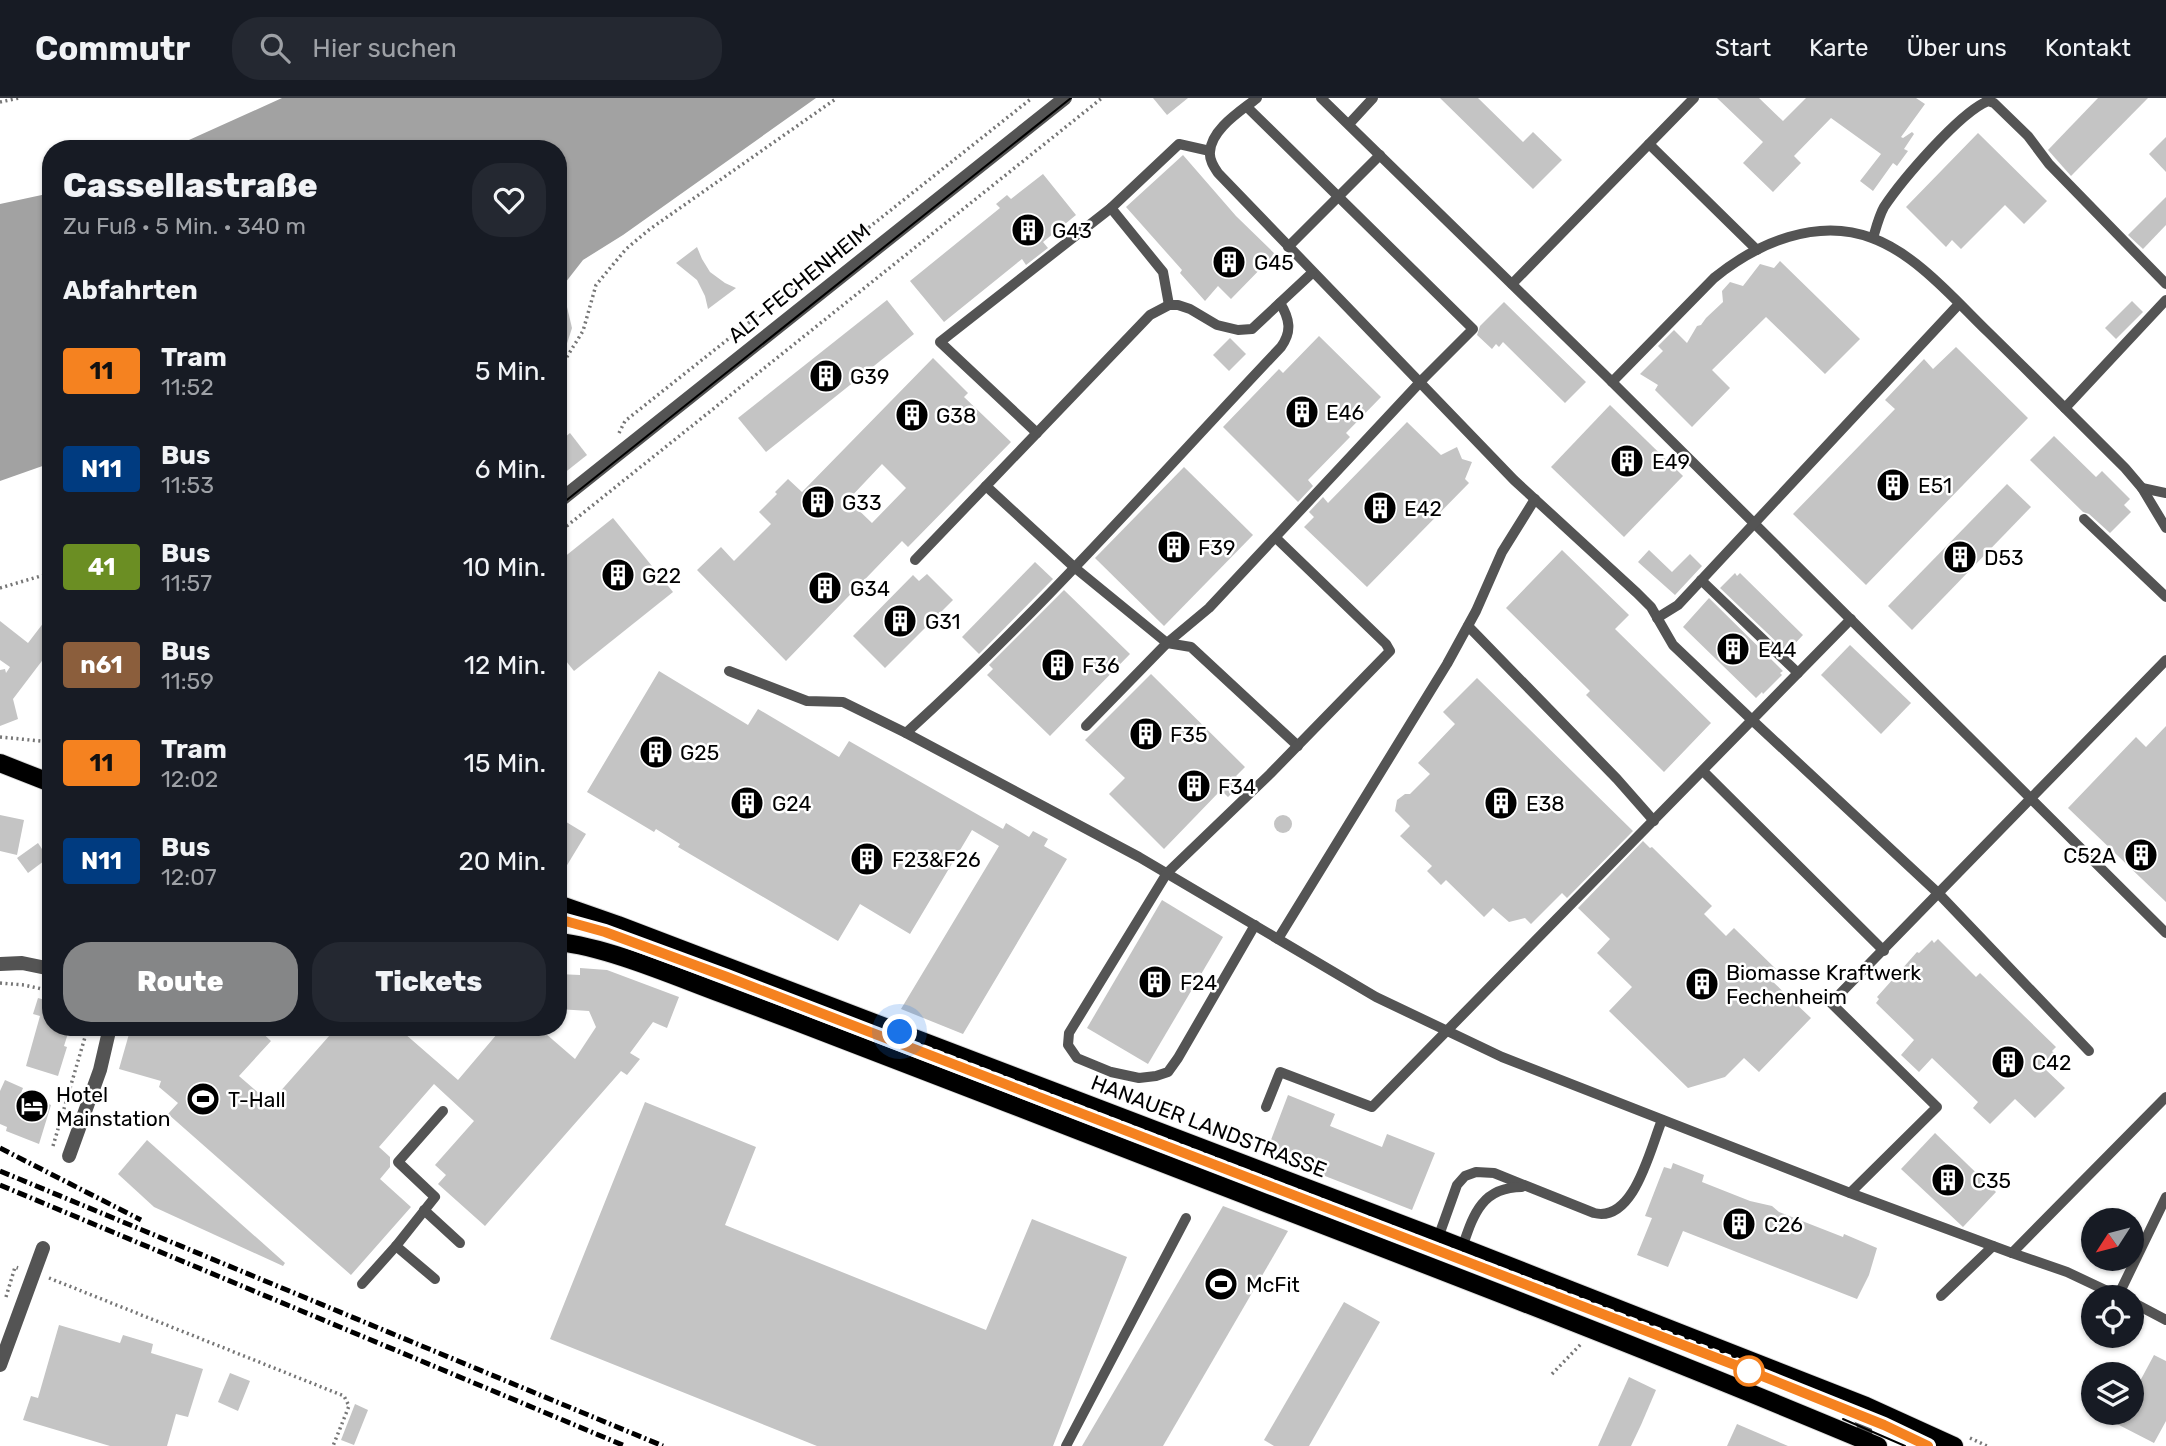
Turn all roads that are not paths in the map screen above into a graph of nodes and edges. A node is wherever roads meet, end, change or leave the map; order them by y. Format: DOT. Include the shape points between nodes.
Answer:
graph roads {
  1 [pos="1065,98"];
  2 [pos="1257,98"];
  3 [pos="1321,98"];
  4 [pos="1373,98"];
  5 [pos="1694,98"];
  6 [pos="1247,107"];
  7 [pos="1349,124"];
  8 [pos="1649,144"];
  9 [pos="1210,151"];
  10 [pos="1380,155"];
  11 [pos="1339,196"];
  12 [pos="1111,208"];
  13 [pos="1872,238"];
  14 [pos="1288,247"];
  15 [pos="1757,250"];
  16 [pos="1312,273"];
  17 [pos="2166,284"];
  18 [pos="1512,285"];
  19 [pos="2166,300"];
  20 [pos="1280,303"];
  21 [pos="1959,304"];
  22 [pos="1169,305"];
  23 [pos="1612,382"];
  24 [pos="1421,383"];
  25 [pos="2065,408"];
  26 [pos="1037,433"];
  27 [pos="986,486"];
  28 [pos="2142,488"];
  29 [pos="2166,493"];
  30 [pos="567,495"];
  31 [pos="1535,499"];
  32 [pos="2084,519"];
  33 [pos="1755,524"];
  34 [pos="2166,528"];
  35 [pos="1276,538"];
  36 [pos="915,559"];
  37 [pos="1074,567"];
  38 [pos="1701,580"];
  39 [pos="2166,597"];
  40 [pos="1657,618"];
  41 [pos="1851,619"];
  42 [pos="1468,626"];
  43 [pos="1167,643"];
  44 [pos="2166,660"];
  45 [pos="729,671"];
  46 [pos="1798,673"];
  47 [pos="1752,720"];
  48 [pos="1086,726"];
  49 [pos="906,733"];
  50 [pos="1298,746"];
  51 [pos="3,763"];
  52 [pos="42,768"];
  53 [pos="1703,771"];
  54 [pos="42,779"];
  55 [pos="2031,799"];
  56 [pos="1654,821"];
  57 [pos="1167,873"];
  58 [pos="1939,894"];
  59 [pos="567,907"];
  60 [pos="1255,925"];
  61 [pos="2166,933"];
  62 [pos="1278,939"];
  63 [pos="567,944"];
  64 [pos="1884,951"];
  65 [pos="0,964"];
  66 [pos="42,967"];
  67 [pos="1447,1031"];
  68 [pos="108,1036"];
  69 [pos="2089,1051"];
  70 [pos="2166,1097"];
  71 [pos="1266,1107"];
  72 [pos="443,1111"];
  73 [pos="1662,1120"];
  74 [pos="69,1156"];
  75 [pos="1526,1187"];
  76 [pos="1850,1193"];
  77 [pos="2166,1198"];
  78 [pos="424,1210"];
  79 [pos="1186,1218"];
  80 [pos="1438,1238"];
  81 [pos="460,1243"];
  82 [pos="396,1246"];
  83 [pos="1993,1247"];
  84 [pos="43,1248"];
  85 [pos="1462,1248"];
  86 [pos="2012,1253"];
  87 [pos="435,1279"];
  88 [pos="362,1284"];
  89 [pos="2095,1285"];
  90 [pos="2124,1285"];
  91 [pos="1941,1296"];
  92 [pos="2144,1308"];
  93 [pos="2166,1320"];
  94 [pos="0,1365"];
  95 [pos="1842,1397"];
  96 [pos="1869,1444"];
  97 [pos="1066,1446"];
  98 [pos="1954,1446"];
  1 -- 30 [label="street, ALT-FECHENHEIM"];
  2 -- 6 [label="lane"];
  3 -- 7 [label="lane"];
  4 -- 7 [label="lane"];
  5 -- 8 [label="lane"];
  6 -- 9 [label="lane" via="1217,134"];
  6 -- 11 [label="lane"];
  7 -- 10 [label="lane"];
  8 -- 15 [label="lane"];
  8 -- 18 [label="lane"];
  9 -- 12 [label="lane" via="1179,144"];
  9 -- 14 [label="lane" via="1218,173"];
  10 -- 11 [label="lane"];
  10 -- 18 [label="lane"];
  11 -- 14 [label="lane"];
  11 -- 24 [label="lane" via="1473,329"];
  12 -- 22 [label="lane" via="1163,272"];
  12 -- 26 [label="lane" via="940,342"];
  13 -- 15 [label="lane" via="1814,231"];
  13 -- 17 [label="lane" via="1883,209 1913,170 1969,110 1988,101 2028,136 2049,164"];
  13 -- 21 [label="lane" via="1907,258"];
  14 -- 16 [label="lane"];
  15 -- 23 [label="lane" via="1714,278"];
  16 -- 20 [label="lane"];
  16 -- 24 [label="lane"];
  18 -- 23 [label="lane"];
  19 -- 25 [label="lane"];
  20 -- 22 [label="lane" via="1252,328 1238,330"];
  20 -- 37 [label="lane" via="1289,324 1289,336 1281,347"];
  21 -- 25 [label="lane"];
  21 -- 33 [label="lane"];
  22 -- 26 [label="lane" via="1150,315"];
  23 -- 33 [label="lane"];
  24 -- 31 [label="lane"];
  24 -- 35 [label="lane"];
  25 -- 28 [label="lane"];
  26 -- 27 [label="lane"];
  27 -- 36 [label="lane"];
  27 -- 37 [label="lane"];
  28 -- 29 [label="lane"];
  28 -- 34 [label="lane"];
  31 -- 40 [label="lane" via="1618,574"];
  31 -- 42 [label="lane" via="1502,552"];
  32 -- 39 [label="lane"];
  33 -- 38 [label="lane"];
  33 -- 41 [label="lane"];
  35 -- 43 [label="lane" via="1209,608"];
  35 -- 50 [label="lane" via="1390,651"];
  37 -- 43 [label="lane"];
  37 -- 49 [label="lane"];
  38 -- 40 [label="lane" via="1678,605"];
  38 -- 46 [label="lane"];
  40 -- 47 [label="lane" via="1673,645"];
  41 -- 46 [label="lane"];
  41 -- 55 [label="lane"];
  42 -- 56 [label="lane"];
  42 -- 62 [label="lane"];
  43 -- 48 [label="lane"];
  43 -- 50 [label="lane" via="1191,646"];
  44 -- 55 [label="lane"];
  45 -- 49 [label="lane" via="807,702 843,702"];
  46 -- 47 [label="lane"];
  47 -- 53 [label="lane"];
  47 -- 58 [label="lane"];
  49 -- 57 [label="lane"];
  50 -- 57 [label="lane"];
  51 -- 52 [label="main road"];
  51 -- 54 [label="main road"];
  53 -- 56 [label="lane"];
  53 -- 64 [label="lane"];
  55 -- 58 [label="lane"];
  55 -- 61 [label="lane"];
  56 -- 67 [label="lane"];
  57 -- 60 [label="lane"];
  57 -- 60 [label="lane" via="1069,1033 1068,1045 1077,1058 1139,1077 1168,1072"];
  58 -- 64 [label="lane"];
  58 -- 69 [label="lane"];
  59 -- 80 [label="main road, HANAUER LANDSTRASSE"];
  60 -- 62 [label="lane"];
  62 -- 67 [label="lane" via="1376,997"];
  63 -- 96 [label="main road, HANAUER LANDSTRASSE" via="614,956 859,1045 1520,1301"];
  64 -- 76 [label="lane" via="1831,1003 1937,1107"];
  65 -- 66 [label="street"];
  67 -- 71 [label="lane" via="1372,1107 1280,1072"];
  67 -- 73 [label="lane" via="1503,1058"];
  68 -- 74 [label="street"];
  70 -- 86 [label="lane"];
  72 -- 78 [label="lane" via="398,1162 435,1196"];
  73 -- 75 [label="lane" via="1631,1196 1616,1211 1601,1215"];
  73 -- 76 [label="lane"];
  75 -- 80 [label="lane" via="1484,1171 1465,1175"];
  75 -- 85 [label="lane" via="1500,1189 1489,1197 1476,1211"];
  76 -- 83 [label="lane"];
  77 -- 90 [label="lane"];
  78 -- 81 [label="lane"];
  78 -- 82 [label="lane"];
  79 -- 97 [label="lane"];
  80 -- 85 [label="main road, HANAUER LANDSTRASSE"];
  82 -- 87 [label="lane"];
  82 -- 88 [label="lane"];
  83 -- 86 [label="lane"];
  83 -- 91 [label="lane"];
  84 -- 94 [label="street"];
  85 -- 95 [label="main road, HANAUER LANDSTRASSE"];
  86 -- 89 [label="lane"];
  92 -- 93 [label="lane"];
  95 -- 96 [label="street, HANAUER LANDSTRASSE" via="1859,1415"];
  95 -- 98 [label="main road, HANAUER LANDSTRASSE"];
}
